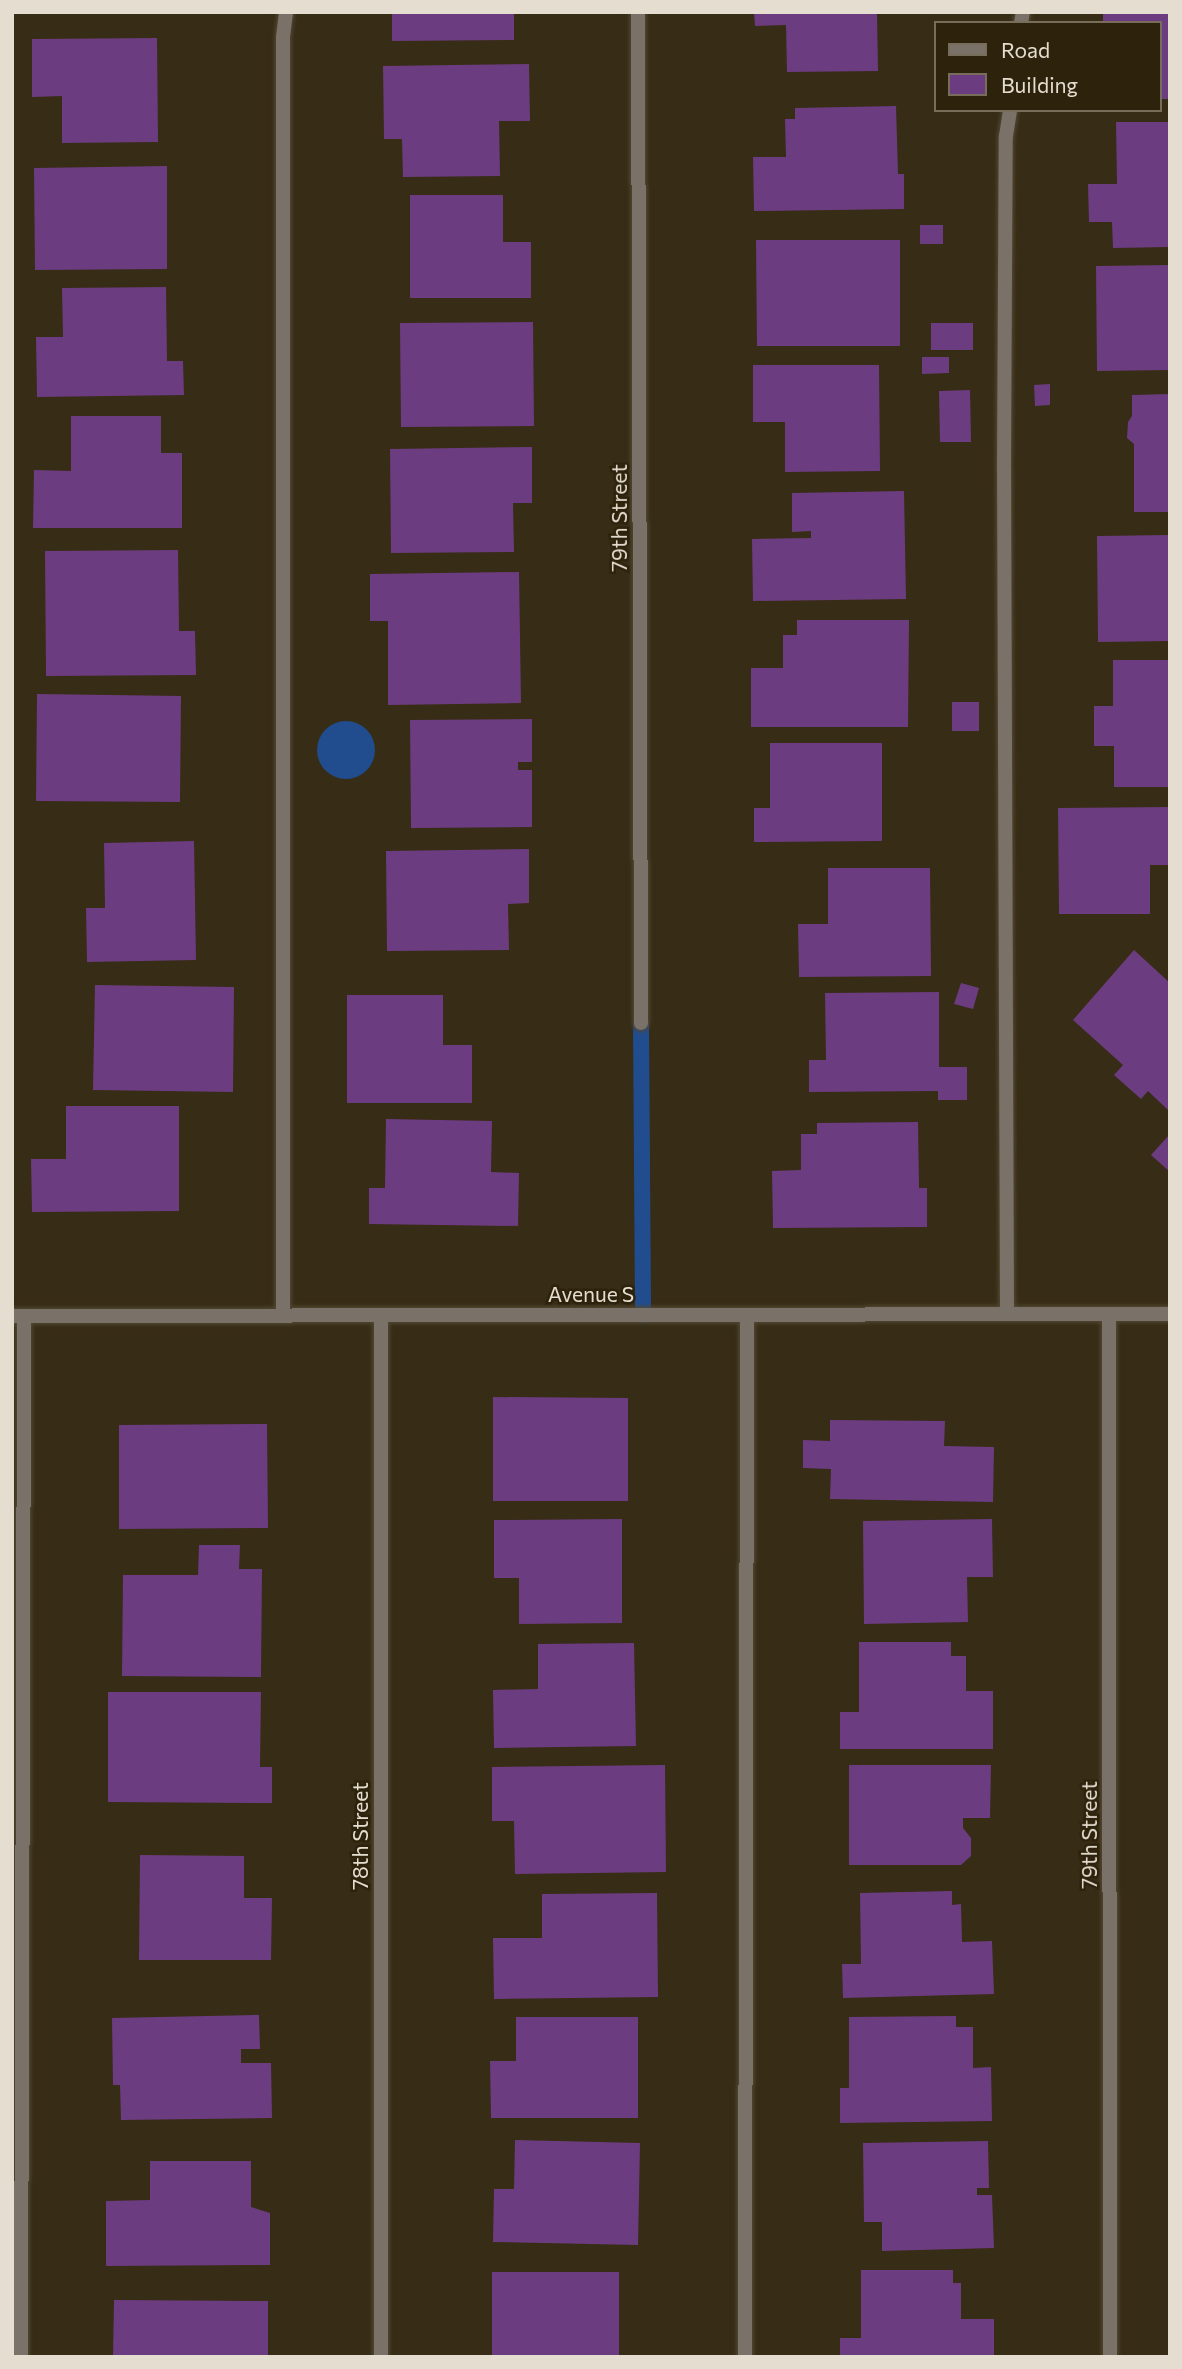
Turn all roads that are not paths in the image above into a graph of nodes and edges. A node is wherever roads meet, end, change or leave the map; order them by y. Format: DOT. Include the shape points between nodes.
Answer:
graph roads {
  1 [pos="286,12"];
  2 [pos="638,12"];
  3 [pos="1010,112"];
  4 [pos="641,1023"];
  5 [pos="1007,1314"];
  6 [pos="1109,1314"];
  7 [pos="1170,1314"];
  8 [pos="747,1315"];
  9 [pos="18,1316"];
  10 [pos="284,1316"];
  11 [pos="382,1316"];
  12 [pos="21,2357"];
  13 [pos="382,2357"];
  14 [pos="745,2357"];
  15 [pos="1110,2357"];
  1 -- 10 [label="street"];
  2 -- 4 [label="street, 79th Street"];
  3 -- 5 [label="street" via="1004,468"];
  5 -- 6 [label="street, Avenue S"];
  5 -- 8 [label="street, Avenue S"];
  6 -- 7 [label="street, Avenue S"];
  6 -- 15 [label="street, 79th Street"];
  8 -- 11 [label="street, Avenue S"];
  8 -- 14 [label="street"];
  9 -- 10 [label="street, Avenue S"];
  9 -- 12 [label="street"];
  10 -- 11 [label="street, Avenue S"];
  11 -- 13 [label="street, 78th Street"];
}
